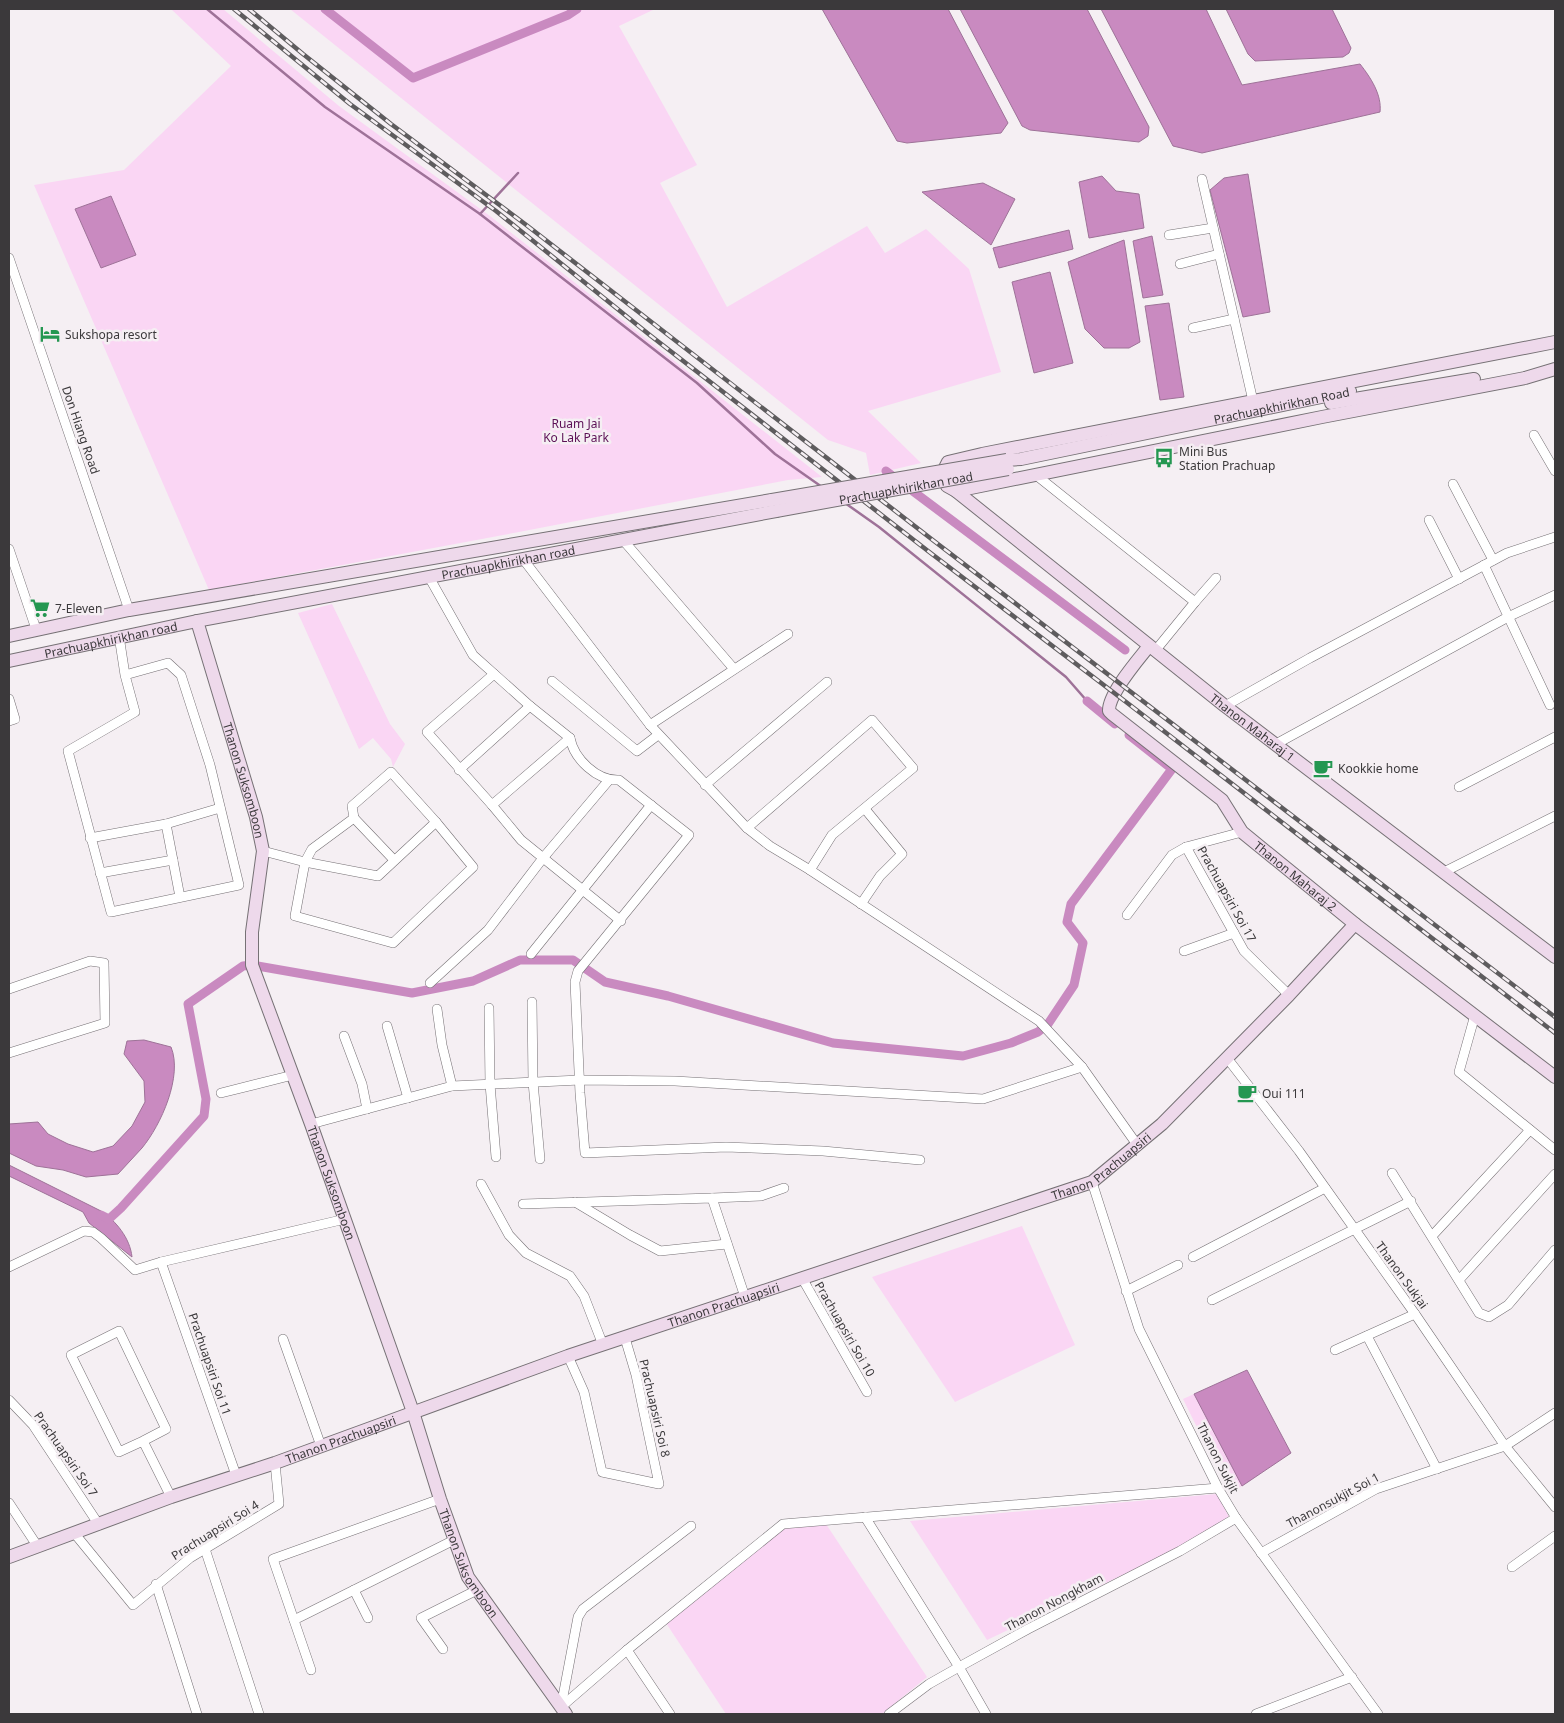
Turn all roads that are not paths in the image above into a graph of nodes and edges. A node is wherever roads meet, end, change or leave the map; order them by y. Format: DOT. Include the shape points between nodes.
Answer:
graph roads {
  1 [pos="1202,179"];
  2 [pos="1214,228"];
  3 [pos="1169,235"];
  4 [pos="1220,254"];
  5 [pos="9,258"];
  6 [pos="1180,264"];
  7 [pos="1234,318"];
  8 [pos="1193,328"];
  9 [pos="1555,344"];
  10 [pos="1555,365"];
  11 [pos="1555,369"];
  12 [pos="1253,401"];
  13 [pos="1534,435"];
  14 [pos="1008,464"];
  15 [pos="1555,471"];
  16 [pos="1036,475"];
  17 [pos="1453,484"];
  18 [pos="956,491"];
  19 [pos="774,506"];
  20 [pos="1429,520"];
  21 [pos="1555,537"];
  22 [pos="623,540"];
  23 [pos="9,549"];
  24 [pos="522,559"];
  25 [pos="1493,560"];
  26 [pos="1484,565"];
  27 [pos="428,577"];
  28 [pos="1216,578"];
  29 [pos="1459,579"];
  30 [pos="1555,595"];
  31 [pos="1195,602"];
  32 [pos="130,610"];
  33 [pos="1508,617"];
  34 [pos="198,621"];
  35 [pos="36,629"];
  36 [pos="788,634"];
  37 [pos="9,636"];
  38 [pos="119,636"];
  39 [pos="1152,648"];
  40 [pos="9,661"];
  41 [pos="734,669"];
  42 [pos="494,674"];
  43 [pos="126,675"];
  44 [pos="552,682"];
  45 [pos="827,682"];
  46 [pos="9,699"];
  47 [pos="1550,705"];
  48 [pos="530,706"];
  49 [pos="1225,706"];
  50 [pos="9,721"];
  51 [pos="650,725"];
  52 [pos="658,735"];
  53 [pos="1555,737"];
  54 [pos="570,738"];
  55 [pos="1276,744"];
  56 [pos="459,770"];
  57 [pos="609,780"];
  58 [pos="706,785"];
  59 [pos="1459,787"];
  60 [pos="492,805"];
  61 [pos="651,805"];
  62 [pos="220,808"];
  63 [pos="865,809"];
  64 [pos="1555,816"];
  65 [pos="354,818"];
  66 [pos="436,822"];
  67 [pos="166,824"];
  68 [pos="747,828"];
  69 [pos="1242,832"];
  70 [pos="90,838"];
  71 [pos="1186,847"];
  72 [pos="263,851"];
  73 [pos="543,858"];
  74 [pos="173,860"];
  75 [pos="394,860"];
  76 [pos="305,862"];
  77 [pos="810,870"];
  78 [pos="1444,872"];
  79 [pos="100,873"];
  80 [pos="581,889"];
  81 [pos="180,897"];
  82 [pos="861,904"];
  83 [pos="1127,915"];
  84 [pos="620,921"];
  85 [pos="1355,924"];
  86 [pos="1234,933"];
  87 [pos="1184,951"];
  88 [pos="531,954"];
  89 [pos="1555,957"];
  90 [pos="430,983"];
  91 [pos="9,988"];
  92 [pos="1289,995"];
  93 [pos="532,1002"];
  94 [pos="488,1008"];
  95 [pos="436,1009"];
  96 [pos="1475,1015"];
  97 [pos="387,1026"];
  98 [pos="344,1036"];
  99 [pos="9,1053"];
  100 [pos="1227,1058"];
  101 [pos="1082,1067"];
  102 [pos="293,1075"];
  103 [pos="1555,1077"];
  104 [pos="580,1080"];
  105 [pos="533,1082"];
  106 [pos="490,1084"];
  107 [pos="452,1086"];
  108 [pos="221,1093"];
  109 [pos="408,1098"];
  110 [pos="367,1109"];
  111 [pos="311,1124"];
  112 [pos="1530,1130"];
  113 [pos="1138,1146"];
  114 [pos="1555,1150"];
  115 [pos="496,1157"];
  116 [pos="540,1159"];
  117 [pos="920,1160"];
  118 [pos="1392,1173"];
  119 [pos="1555,1174"];
  120 [pos="1092,1182"];
  121 [pos="481,1184"];
  122 [pos="784,1188"];
  123 [pos="1325,1188"];
  124 [pos="712,1198"];
  125 [pos="1411,1201"];
  126 [pos="575,1202"];
  127 [pos="524,1204"];
  128 [pos="345,1218"];
  129 [pos="1354,1229"];
  130 [pos="1432,1236"];
  131 [pos="726,1244"];
  132 [pos="1555,1250"];
  133 [pos="1193,1257"];
  134 [pos="161,1262"];
  135 [pos="1178,1265"];
  136 [pos="9,1267"];
  137 [pos="802,1278"];
  138 [pos="1459,1280"];
  139 [pos="1126,1291"];
  140 [pos="745,1297"];
  141 [pos="1212,1300"];
  142 [pos="1415,1314"];
  143 [pos="1367,1336"];
  144 [pos="625,1338"];
  145 [pos="282,1339"];
  146 [pos="603,1345"];
  147 [pos="1335,1350"];
  148 [pos="568,1356"];
  149 [pos="867,1392"];
  150 [pos="9,1400"];
  151 [pos="412,1412"];
  152 [pos="1555,1413"];
  153 [pos="143,1440"];
  154 [pos="321,1446"];
  155 [pos="1505,1446"];
  156 [pos="275,1463"];
  157 [pos="1437,1469"];
  158 [pos="236,1475"];
  159 [pos="1218,1488"];
  160 [pos="170,1498"];
  161 [pos="440,1500"];
  162 [pos="9,1503"];
  163 [pos="1555,1507"];
  164 [pos="865,1517"];
  165 [pos="1236,1518"];
  166 [pos="99,1525"];
  167 [pos="691,1526"];
  168 [pos="75,1534"];
  169 [pos="1555,1536"];
  170 [pos="454,1540"];
  171 [pos="38,1547"];
  172 [pos="205,1549"];
  173 [pos="1261,1552"];
  174 [pos="9,1558"];
  175 [pos="1512,1567"];
  176 [pos="156,1584"];
  177 [pos="354,1590"];
  178 [pos="477,1590"];
  179 [pos="368,1618"];
  180 [pos="294,1620"];
  181 [pos="443,1649"];
  182 [pos="627,1650"];
  183 [pos="960,1667"];
  184 [pos="311,1670"];
  185 [pos="1352,1677"];
  186 [pos="564,1710"];
  187 [pos="197,1714"];
  188 [pos="259,1714"];
  189 [pos="670,1714"];
  190 [pos="888,1714"];
  191 [pos="986,1714"];
  192 [pos="1256,1714"];
  193 [pos="1378,1714"];
  1 -- 2 [label="street"];
  2 -- 3 [label="street"];
  2 -- 4 [label="street"];
  4 -- 6 [label="street"];
  4 -- 7 [label="street"];
  5 -- 32 [label="street, Don Hiang Road"];
  7 -- 8 [label="street"];
  7 -- 12 [label="street"];
  9 -- 12 [label="main road"];
  9 -- 14 [label="main road, Prachuapkhirikhan Road"];
  10 -- 14 [label="main road, Prachuapkhirikhan Road"];
  11 -- 16 [label="main road" via="1525,378"];
  12 -- 18 [label="main road, Thanon Maharaj 1" via="948,462 944,478"];
  13 -- 15 [label="street"];
  14 -- 19 [label="main road, Prachuapkhirikhan road, bridge"];
  16 -- 18 [label="main road"];
  16 -- 31 [label="street"];
  17 -- 25 [label="street"];
  18 -- 39 [label="main road, Thanon Maharaj 1"];
  19 -- 22 [label="main road, Prachuapkhirikhan road"];
  19 -- 32 [label="main road, Prachuapkhirikhan road"];
  20 -- 29 [label="street"];
  21 -- 25 [label="street"];
  22 -- 24 [label="main road, Prachuapkhirikhan road"];
  22 -- 41 [label="street"];
  23 -- 35 [label="street"];
  24 -- 27 [label="main road, Prachuapkhirikhan road"];
  24 -- 51 [label="street"];
  25 -- 26 [label="street"];
  26 -- 29 [label="street"];
  26 -- 33 [label="street"];
  27 -- 34 [label="main road, Prachuapkhirikhan road"];
  27 -- 42 [label="street" via="473,656"];
  28 -- 31 [label="street"];
  29 -- 49 [label="street"];
  30 -- 33 [label="street"];
  31 -- 39 [label="street"];
  32 -- 35 [label="main road, Prachuapkhirikhan road"];
  33 -- 47 [label="street"];
  33 -- 55 [label="street"];
  34 -- 38 [label="main road, Prachuapkhirikhan road"];
  34 -- 72 [label="main road, Thanon Suksomboon" via="256,817"];
  35 -- 37 [label="main road, Prachuapkhirikhan road"];
  36 -- 41 [label="street"];
  38 -- 40 [label="main road, Prachuapkhirikhan road"];
  38 -- 43 [label="street"];
  39 -- 49 [label="main road, Thanon Maharaj 1"];
  39 -- 69 [label="main road, Thanon Maharaj 2" via="1126,676 1110,700 1108,710 1222,800"];
  41 -- 51 [label="street"];
  42 -- 48 [label="street"];
  42 -- 56 [label="street" via="427,732"];
  43 -- 62 [label="street" via="168,663 181,675"];
  43 -- 70 [label="street" via="134,712 68,751"];
  44 -- 52 [label="street" via="637,750"];
  45 -- 58 [label="street"];
  46 -- 50 [label="street" via="14,719"];
  48 -- 54 [label="street"];
  48 -- 56 [label="street"];
  49 -- 55 [label="main road, Thanon Maharaj 1"];
  51 -- 52 [label="street"];
  52 -- 58 [label="street"];
  53 -- 59 [label="street"];
  54 -- 57 [label="street" via="572,748 590,770"];
  54 -- 60 [label="street"];
  55 -- 78 [label="main road, Thanon Maharaj 1"];
  56 -- 60 [label="street"];
  57 -- 61 [label="street" via="620,780"];
  57 -- 73 [label="street"];
  58 -- 68 [label="street"];
  60 -- 73 [label="street" via="521,840"];
  61 -- 80 [label="street"];
  61 -- 84 [label="street" via="689,835"];
  62 -- 67 [label="street"];
  62 -- 81 [label="street" via="239,885"];
  63 -- 68 [label="street" via="913,768 872,720"];
  63 -- 77 [label="street" via="832,835"];
  63 -- 82 [label="street" via="902,854 880,876"];
  64 -- 78 [label="street"];
  65 -- 66 [label="street" via="352,806 392,772"];
  65 -- 75 [label="street"];
  65 -- 76 [label="street" via="312,849"];
  66 -- 75 [label="street"];
  66 -- 76 [label="street" via="473,867 393,943 295,916"];
  67 -- 70 [label="street"];
  67 -- 74 [label="street"];
  68 -- 77 [label="street"];
  69 -- 71 [label="street"];
  69 -- 85 [label="main road, Thanon Maharaj 2"];
  70 -- 79 [label="street"];
  71 -- 83 [label="street" via="1172,855"];
  71 -- 86 [label="street, Prachuapsiri Soi 17"];
  72 -- 76 [label="street"];
  72 -- 102 [label="main road, Thanon Suksomboon" via="252,932 252,965"];
  73 -- 80 [label="street"];
  73 -- 90 [label="street" via="488,930"];
  74 -- 79 [label="street"];
  74 -- 81 [label="street"];
  75 -- 76 [label="street" via="378,876"];
  77 -- 82 [label="street"];
  78 -- 89 [label="main road, Thanon Maharaj 1"];
  79 -- 81 [label="street" via="111,912"];
  80 -- 84 [label="street"];
  80 -- 88 [label="street"];
  82 -- 101 [label="street" via="1038,1021"];
  84 -- 104 [label="street" via="578,971 575,982"];
  85 -- 92 [label="main road, Thanon Prachuapsiri"];
  85 -- 96 [label="main road, Thanon Maharaj 2"];
  86 -- 87 [label="street"];
  86 -- 92 [label="street, Prachuapsiri Soi 17" via="1244,951"];
  91 -- 99 [label="street" via="90,961 104,963 105,1023"];
  92 -- 100 [label="main road, Thanon Prachuapsiri"];
  93 -- 105 [label="street"];
  94 -- 106 [label="street"];
  95 -- 107 [label="street"];
  96 -- 103 [label="main road, Thanon Maharaj 2"];
  96 -- 112 [label="street" via="1459,1072"];
  97 -- 109 [label="street"];
  98 -- 110 [label="street" via="362,1084"];
  100 -- 113 [label="main road, Thanon Prachuapsiri"];
  100 -- 123 [label="street, Thanon Sukjai"];
  101 -- 104 [label="street" via="984,1099 675,1081"];
  101 -- 113 [label="street"];
  102 -- 108 [label="street"];
  102 -- 111 [label="main road, Thanon Suksomboon"];
  104 -- 105 [label="street"];
  104 -- 117 [label="street" via="585,1152 726,1147"];
  105 -- 106 [label="street"];
  105 -- 116 [label="street"];
  106 -- 107 [label="street"];
  106 -- 115 [label="street"];
  107 -- 109 [label="street"];
  109 -- 110 [label="street"];
  110 -- 111 [label="street"];
  111 -- 128 [label="main road, Thanon Suksomboon"];
  112 -- 114 [label="street"];
  112 -- 130 [label="street"];
  113 -- 120 [label="main road, Thanon Prachuapsiri"];
  118 -- 125 [label="street"];
  119 -- 138 [label="street"];
  120 -- 137 [label="main road, Thanon Prachuapsiri"];
  120 -- 139 [label="street, Thanon Sukjit"];
  121 -- 146 [label="street" via="509,1235 526,1253 570,1276 584,1296"];
  122 -- 124 [label="street" via="761,1196"];
  123 -- 129 [label="street, Thanon Sukjai"];
  123 -- 133 [label="street"];
  124 -- 126 [label="street"];
  124 -- 131 [label="street"];
  125 -- 129 [label="street"];
  125 -- 130 [label="street"];
  126 -- 127 [label="street"];
  126 -- 131 [label="street" via="660,1251"];
  128 -- 134 [label="street"];
  128 -- 151 [label="main road, Thanon Suksomboon"];
  129 -- 141 [label="street"];
  129 -- 142 [label="street, Thanon Sukjai"];
  130 -- 138 [label="street"];
  131 -- 140 [label="street"];
  132 -- 138 [label="street" via="1508,1305 1489,1317 1479,1313"];
  134 -- 136 [label="street" via="135,1270 101,1238 93,1232 84,1231"];
  134 -- 158 [label="street, Prachuapsiri Soi 11"];
  135 -- 139 [label="street"];
  137 -- 140 [label="main road, Thanon Prachuapsiri"];
  137 -- 149 [label="street, Prachuapsiri Soi 10"];
  139 -- 159 [label="street, Thanon Sukjit" via="1139,1329"];
  140 -- 144 [label="main road, Thanon Prachuapsiri"];
  142 -- 143 [label="street"];
  142 -- 155 [label="street, Thanon Sukjai"];
  143 -- 147 [label="street"];
  143 -- 157 [label="street"];
  144 -- 146 [label="main road, Thanon Prachuapsiri"];
  144 -- 148 [label="street, Prachuapsiri Soi 8" via="659,1484 602,1472 584,1392"];
  145 -- 154 [label="street"];
  146 -- 148 [label="main road, Thanon Prachuapsiri"];
  148 -- 151 [label="main road, Thanon Prachuapsiri"];
  150 -- 166 [label="street, Prachuapsiri Soi 7" via="33,1425"];
  151 -- 154 [label="main road, Thanon Prachuapsiri"];
  151 -- 161 [label="main road, Thanon Suksomboon"];
  152 -- 155 [label="street, Thanonsukjit Soi 1"];
  153 -- 153 [label="street" via="166,1429 119,1331 71,1355 119,1452"];
  153 -- 160 [label="street"];
  154 -- 156 [label="main road, Thanon Prachuapsiri"];
  155 -- 157 [label="street, Thanonsukjit Soi 1"];
  155 -- 163 [label="street, Thanon Sukjai"];
  156 -- 158 [label="main road, Thanon Prachuapsiri"];
  156 -- 172 [label="street, Prachuapsiri Soi 4" via="279,1504"];
  157 -- 173 [label="street, Thanonsukjit Soi 1" via="1376,1489"];
  158 -- 160 [label="main road, Thanon Prachuapsiri"];
  159 -- 164 [label="street"];
  159 -- 165 [label="street, Thanon Sukjit"];
  160 -- 166 [label="main road, Thanon Prachuapsiri"];
  161 -- 170 [label="main road, Thanon Suksomboon"];
  161 -- 180 [label="street" via="273,1559"];
  162 -- 171 [label="street"];
  164 -- 182 [label="street" via="783,1524"];
  164 -- 183 [label="street"];
  165 -- 173 [label="street, Thanon Sukjit"];
  165 -- 183 [label="street, Thanon Nongkham"];
  166 -- 168 [label="main road, Thanon Prachuapsiri"];
  167 -- 186 [label="street" via="583,1609 578,1617"];
  168 -- 171 [label="main road, Thanon Prachuapsiri"];
  168 -- 176 [label="street, Prachuapsiri Soi 4" via="133,1605"];
  169 -- 175 [label="street"];
  170 -- 177 [label="street"];
  170 -- 178 [label="main road, Thanon Suksomboon" via="468,1577"];
  171 -- 174 [label="main road, Thanon Prachuapsiri"];
  172 -- 176 [label="street, Prachuapsiri Soi 4"];
  172 -- 188 [label="street"];
  173 -- 185 [label="street, Thanon Sukjit"];
  176 -- 187 [label="street"];
  177 -- 179 [label="street"];
  177 -- 180 [label="street"];
  178 -- 181 [label="street" via="421,1618"];
  178 -- 186 [label="main road, Thanon Suksomboon"];
  180 -- 184 [label="street"];
  182 -- 186 [label="street"];
  182 -- 189 [label="street"];
  183 -- 190 [label="street, Thanon Nongkham" via="929,1684"];
  183 -- 191 [label="street"];
  185 -- 192 [label="street"];
  185 -- 193 [label="street, Thanon Sukjit"];
}
